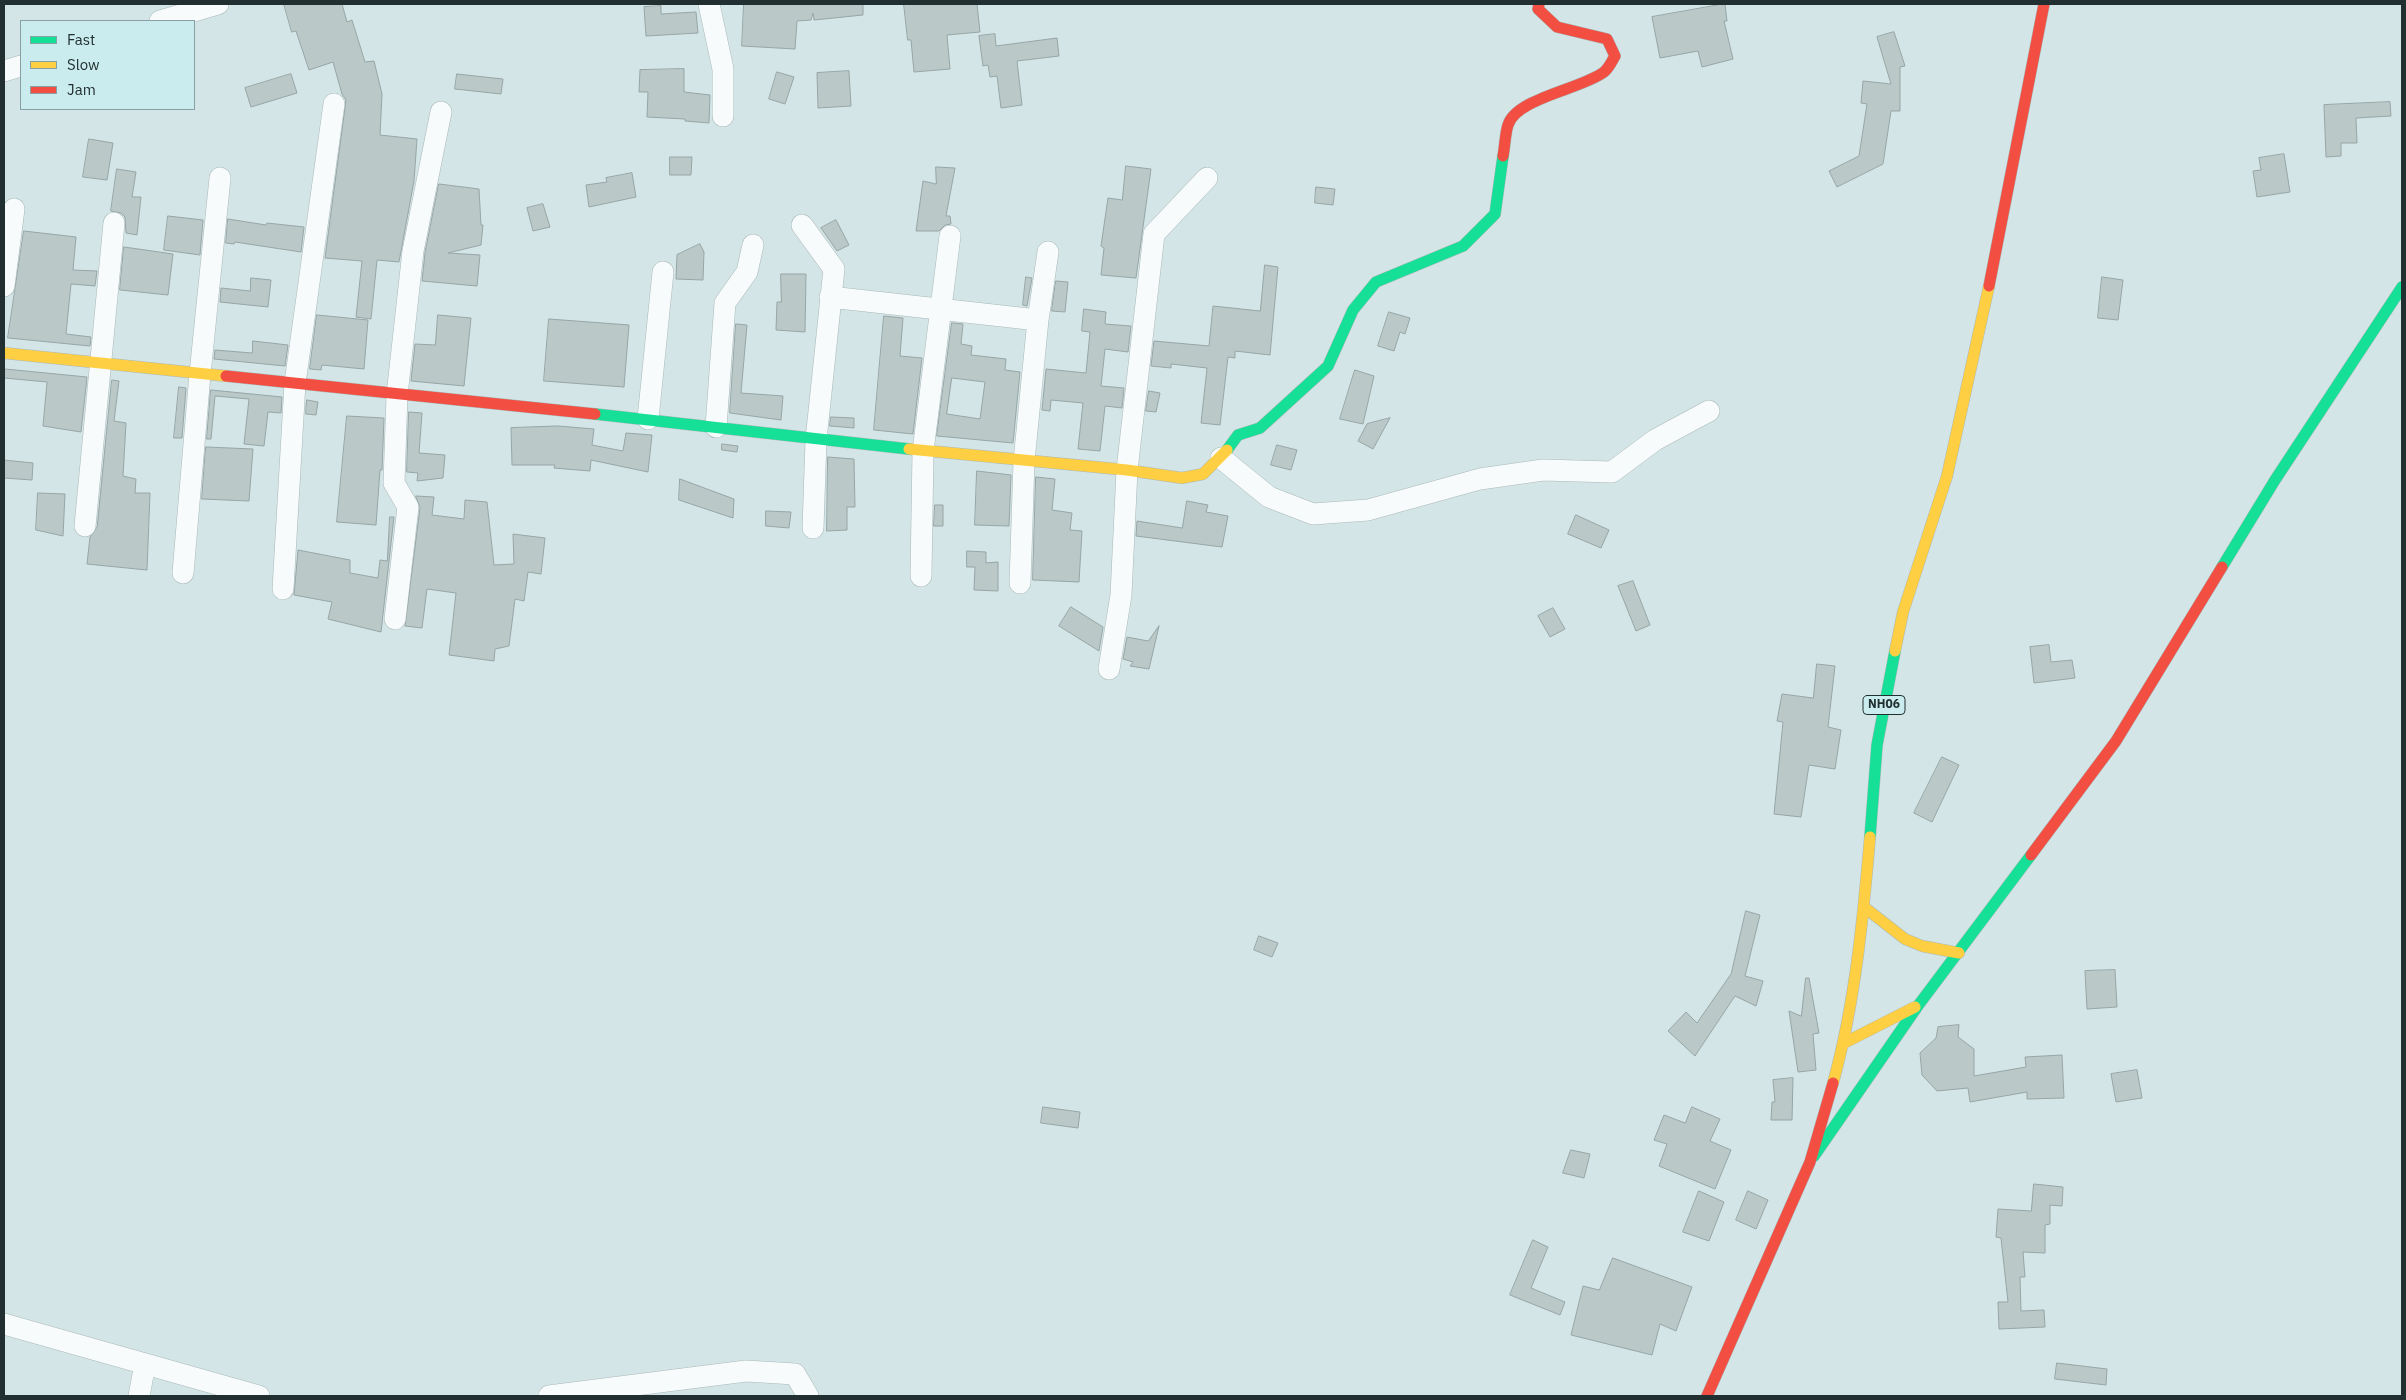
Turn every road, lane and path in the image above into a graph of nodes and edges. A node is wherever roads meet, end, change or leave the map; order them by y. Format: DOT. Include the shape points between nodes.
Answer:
graph roads {
  1 [pos="218,4"];
  2 [pos="709,4"];
  3 [pos="1539,4"];
  4 [pos="2044,4"];
  5 [pos="163,20"];
  6 [pos="20,66"];
  7 [pos="4,71"];
  8 [pos="334,104"];
  9 [pos="441,112"];
  10 [pos="723,116"];
  11 [pos="220,178"];
  12 [pos="1207,178"];
  13 [pos="14,208"];
  14 [pos="114,223"];
  15 [pos="802,225"];
  16 [pos="950,236"];
  17 [pos="753,245"];
  18 [pos="1048,252"];
  19 [pos="663,272"];
  20 [pos="4,286"];
  21 [pos="2402,287"];
  22 [pos="830,297"];
  23 [pos="940,309"];
  24 [pos="1038,320"];
  25 [pos="4,353"];
  26 [pos="99,362"];
  27 [pos="200,374"];
  28 [pos="295,383"];
  29 [pos="397,396"];
  30 [pos="1709,411"];
  31 [pos="648,419"];
  32 [pos="716,427"];
  33 [pos="816,440"];
  34 [pos="923,451"];
  35 [pos="1221,458"];
  36 [pos="1024,461"];
  37 [pos="1127,470"];
  38 [pos="85,526"];
  39 [pos="813,528"];
  40 [pos="183,573"];
  41 [pos="920,576"];
  42 [pos="1020,583"];
  43 [pos="283,589"];
  44 [pos="395,619"];
  45 [pos="1109,669"];
  46 [pos="1864,907"];
  47 [pos="1959,953"];
  48 [pos="1916,1007"];
  49 [pos="1844,1043"];
  50 [pos="1810,1162"];
  51 [pos="4,1324"];
  52 [pos="145,1364"];
  53 [pos="645,1390"];
  54 [pos="139,1396"];
  55 [pos="259,1396"];
  56 [pos="549,1396"];
  57 [pos="808,1396"];
  58 [pos="1707,1396"];
  1 -- 5 [label="street"];
  2 -- 10 [label="street" via="723,69"];
  3 -- 35 [label="main road" via="1538,9 1557,27 1607,39 1615,56 1606,71 1539,99 1508,122 1495,214 1463,246 1376,282 1353,310 1328,366 1260,428 1238,435"];
  4 -- 46 [label="main road, NH06" via="2004,215 1947,476 1902,612 1877,745"];
  6 -- 7 [label="street"];
  8 -- 28 [label="street"];
  9 -- 29 [label="street" via="413,251"];
  11 -- 27 [label="street"];
  12 -- 37 [label="street" via="1154,234"];
  13 -- 20 [label="street"];
  14 -- 26 [label="street"];
  15 -- 22 [label="street" via="834,269"];
  16 -- 23 [label="street"];
  17 -- 32 [label="street" via="747,272 724,303"];
  18 -- 24 [label="street"];
  19 -- 31 [label="street"];
  21 -- 47 [label="main road" via="2275,480 2116,741"];
  22 -- 23 [label="street"];
  22 -- 33 [label="street"];
  23 -- 24 [label="street"];
  23 -- 34 [label="street"];
  24 -- 36 [label="street"];
  25 -- 26 [label="main road"];
  26 -- 27 [label="main road"];
  26 -- 38 [label="street"];
  27 -- 28 [label="main road"];
  27 -- 40 [label="street"];
  28 -- 29 [label="main road"];
  28 -- 43 [label="street"];
  29 -- 31 [label="main road"];
  29 -- 44 [label="street" via="394,483 408,507"];
  30 -- 35 [label="street" via="1655,440 1612,472 1543,470 1480,479 1368,510 1313,514 1270,497"];
  31 -- 32 [label="main road"];
  32 -- 33 [label="main road"];
  33 -- 34 [label="main road"];
  33 -- 39 [label="street"];
  34 -- 36 [label="main road"];
  34 -- 41 [label="street"];
  35 -- 37 [label="main road" via="1203,474 1182,478"];
  36 -- 37 [label="main road"];
  36 -- 42 [label="street"];
  37 -- 45 [label="street" via="1121,595"];
  46 -- 47 [label="main road" via="1904,939"];
  46 -- 49 [label="main road, NH06"];
  47 -- 48 [label="main road"];
  48 -- 49 [label="main road"];
  48 -- 50 [label="main road"];
  49 -- 50 [label="main road, NH06"];
  50 -- 58 [label="main road, NH06"];
  51 -- 52 [label="street"];
  52 -- 54 [label="street"];
  52 -- 55 [label="street"];
  53 -- 56 [label="street"];
  53 -- 57 [label="street" via="746,1371 795,1374"];
}
